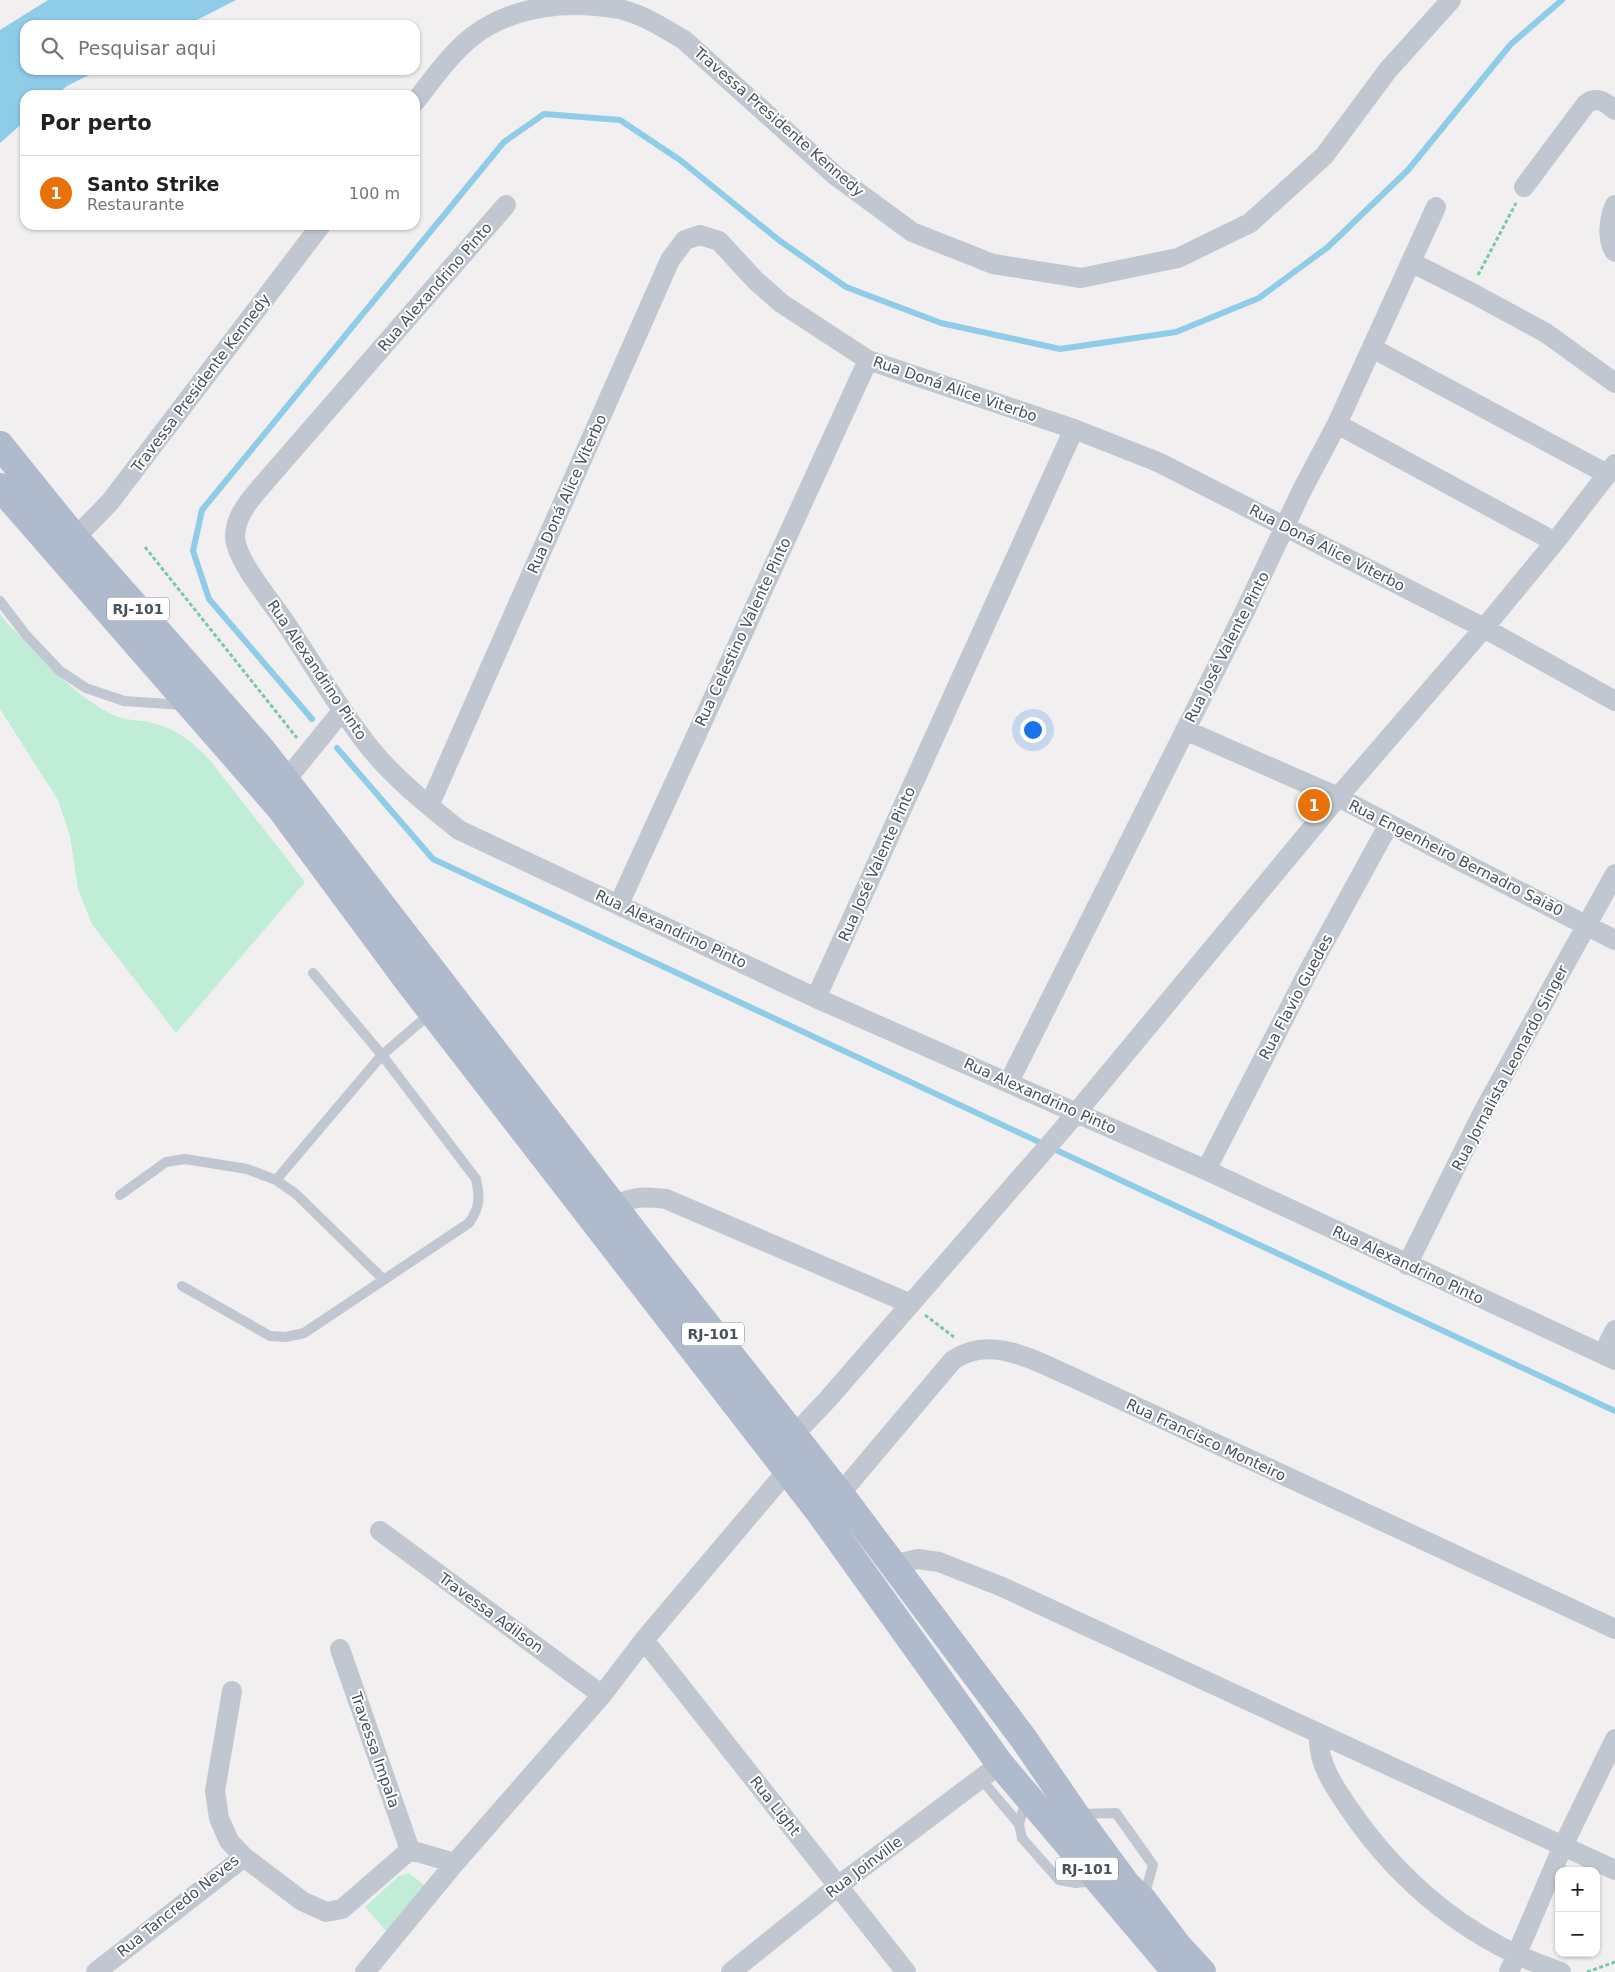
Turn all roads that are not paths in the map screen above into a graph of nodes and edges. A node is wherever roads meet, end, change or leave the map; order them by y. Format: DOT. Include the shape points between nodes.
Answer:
graph roads {
  1 [pos="1451,0"];
  2 [pos="420,95"];
  3 [pos="1615,110"];
  4 [pos="1524,187"];
  5 [pos="506,205"];
  6 [pos="1615,205"];
  7 [pos="1436,207"];
  8 [pos="317,230"];
  9 [pos="1615,252"];
  10 [pos="1411,262"];
  11 [pos="1372,348"];
  12 [pos="868,360"];
  13 [pos="1615,383"];
  14 [pos="1336,424"];
  15 [pos="1074,429"];
  16 [pos="0,445"];
  17 [pos="1611,468"];
  18 [pos="0,487"];
  19 [pos="1286,527"];
  20 [pos="75,538"];
  21 [pos="1556,542"];
  22 [pos="0,601"];
  23 [pos="1484,628"];
  24 [pos="1615,701"];
  25 [pos="192,705"];
  26 [pos="342,711"];
  27 [pos="1185,730"];
  28 [pos="286,780"];
  29 [pos="1338,797"];
  30 [pos="428,806"];
  31 [pos="1389,824"];
  32 [pos="1615,874"];
  33 [pos="619,904"];
  34 [pos="1588,925"];
  35 [pos="1615,940"];
  36 [pos="313,973"];
  37 [pos="816,998"];
  38 [pos="432,1012"];
  39 [pos="382,1054"];
  40 [pos="1009,1082"];
  41 [pos="1077,1112"];
  42 [pos="1206,1170"];
  43 [pos="276,1180"];
  44 [pos="120,1196"];
  45 [pos="614,1205"];
  46 [pos="1407,1265"];
  47 [pos="384,1280"];
  48 [pos="182,1286"];
  49 [pos="910,1304"];
  50 [pos="1615,1330"];
  51 [pos="1609,1357"];
  52 [pos="793,1436"];
  53 [pos="787,1471"];
  54 [pos="840,1494"];
  55 [pos="380,1531"];
  56 [pos="892,1565"];
  57 [pos="1615,1629"];
  58 [pos="644,1640"];
  59 [pos="340,1649"];
  60 [pos="232,1691"];
  61 [pos="602,1695"];
  62 [pos="1319,1734"];
  63 [pos="1615,1740"];
  64 [pos="990,1772"];
  65 [pos="1026,1796"];
  66 [pos="1019,1824"];
  67 [pos="1563,1846"];
  68 [pos="410,1850"];
  69 [pos="244,1857"];
  70 [pos="455,1862"];
  71 [pos="1615,1870"];
  72 [pos="838,1886"];
  73 [pos="1119,1890"];
  74 [pos="1513,1964"];
  75 [pos="96,1972"];
  76 [pos="365,1972"];
  77 [pos="731,1972"];
  78 [pos="906,1972"];
  79 [pos="1176,1972"];
  80 [pos="1202,1972"];
  81 [pos="1561,1972"];
  1 -- 2 [label="street, Travessa Presidente Kennedy" via="1388,70 1324,156 1250,223 1178,258 1081,278 993,264 912,232 836,176 684,40 655,23 620,9 585,5 543,6 507,16 473,36 436,73"];
  3 -- 4 [label="street" via="1604,101 1590,100"];
  5 -- 26 [label="street, Rua Alexandrino Pinto" via="238,517 235,538 241,559"];
  6 -- 9 [label="street" via="1610,235"];
  7 -- 10 [label="street, Rua José Valente Pinto"];
  8 -- 20 [label="street, Travessa Presidente Kennedy" via="110,502"];
  10 -- 11 [label="street, Rua José Valente Pinto"];
  10 -- 13 [label="street" via="1546,333"];
  11 -- 14 [label="street, Rua José Valente Pinto"];
  11 -- 17 [label="street"];
  12 -- 15 [label="street, Rua Doná Alice Viterbo"];
  12 -- 30 [label="street, Rua Doná Alice Viterbo" via="781,303 719,241 700,235 685,240 670,260"];
  12 -- 33 [label="street, Rua Celestino Valente Pinto"];
  14 -- 19 [label="street, Rua José Valente Pinto"];
  14 -- 21 [label="street"];
  15 -- 19 [label="street, Rua Doná Alice Viterbo" via="1158,462"];
  15 -- 37 [label="street, Rua José Valente Pinto"];
  16 -- 20 [label="main road, RJ-101"];
  17 -- 21 [label="street"];
  18 -- 25 [label="main road, RJ-101"];
  19 -- 23 [label="street, Rua Doná Alice Viterbo"];
  19 -- 27 [label="street, Rua José Valente Pinto"];
  20 -- 28 [label="main road, RJ-101"];
  21 -- 23 [label="street"];
  22 -- 25 [label="lane" via="26,635 60,670 86,688 124,700"];
  23 -- 24 [label="street, Rua Doná Alice Viterbo"];
  23 -- 29 [label="street"];
  25 -- 38 [label="main road, RJ-101" via="280,808"];
  26 -- 28 [label="street"];
  26 -- 30 [label="street, Rua Alexandrino Pinto" via="371,749"];
  27 -- 29 [label="street, Rua Engenheiro Bernadro Saiā0"];
  27 -- 40 [label="street, Rua José Valente Pinto"];
  28 -- 45 [label="main road, RJ-101"];
  29 -- 31 [label="street, Rua Engenheiro Bernadro Saiā0"];
  29 -- 41 [label="street"];
  30 -- 33 [label="street, Rua Alexandrino Pinto" via="459,830"];
  31 -- 34 [label="street, Rua Engenheiro Bernadro Saiā0"];
  31 -- 42 [label="street, Rua Flavio Guedes"];
  32 -- 34 [label="street, Rua Jornalista Leonardo Singer"];
  33 -- 37 [label="street, Rua Alexandrino Pinto"];
  34 -- 35 [label="street, Rua Engenheiro Bernadro Saiā0"];
  34 -- 46 [label="street, Rua Jornalista Leonardo Singer" via="1483,1112"];
  36 -- 39 [label="lane"];
  37 -- 40 [label="street, Rua Alexandrino Pinto"];
  38 -- 39 [label="lane"];
  38 -- 53 [label="main road, RJ-101"];
  39 -- 43 [label="lane"];
  39 -- 47 [label="lane" via="476,1179 480,1196 469,1223"];
  40 -- 41 [label="street, Rua Alexandrino Pinto"];
  41 -- 42 [label="street, Rua Alexandrino Pinto"];
  41 -- 49 [label="street"];
  42 -- 46 [label="street, Rua Alexandrino Pinto"];
  43 -- 44 [label="lane" via="247,1169 185,1159 166,1162"];
  43 -- 47 [label="lane" via="296,1194"];
  45 -- 49 [label="street" via="645,1196 666,1198"];
  45 -- 52 [label="main road, RJ-101"];
  46 -- 51 [label="street, Rua Alexandrino Pinto"];
  47 -- 48 [label="lane" via="304,1333 286,1337 270,1336"];
  49 -- 52 [label="street"];
  50 -- 51 [label="street"];
  52 -- 54 [label="main road, RJ-101"];
  53 -- 58 [label="street"];
  53 -- 64 [label="main road, RJ-101" via="820,1513"];
  54 -- 56 [label="main road, RJ-101"];
  54 -- 57 [label="street, Rua Francisco Monteiro" via="946,1366 973,1350 1012,1352"];
  55 -- 61 [label="street, Travessa Adilson"];
  56 -- 62 [label="street" via="918,1559 939,1562 1000,1586"];
  56 -- 73 [label="main road, RJ-101" via="1023,1738 1075,1814"];
  58 -- 61 [label="street"];
  58 -- 72 [label="street, Rua Light"];
  59 -- 68 [label="street, Travessa Impala"];
  60 -- 69 [label="street, Rua Tancredo Neves" via="215,1791 218,1818 229,1841"];
  61 -- 70 [label="street"];
  62 -- 67 [label="street"];
  62 -- 74 [label="street" via="1321,1758 1335,1788 1354,1817 1404,1877"];
  63 -- 67 [label="street"];
  64 -- 65 [label="main road, RJ-101"];
  64 -- 66 [label="lane"];
  64 -- 72 [label="street, Rua Joinville"];
  65 -- 66 [label="lane"];
  65 -- 73 [label="main road, RJ-101"];
  66 -- 73 [label="lane" via="1022,1838 1059,1880"];
  67 -- 71 [label="street"];
  67 -- 74 [label="street"];
  68 -- 69 [label="street" via="342,1909 326,1912 302,1901"];
  68 -- 70 [label="street"];
  69 -- 75 [label="street, Rua Tancredo Neves"];
  70 -- 76 [label="street"];
  72 -- 77 [label="street, Rua Joinville"];
  72 -- 78 [label="street, Rua Light"];
  73 -- 79 [label="main road, RJ-101"];
  73 -- 80 [label="main road, RJ-101"];
  74 -- 81 [label="street"];
}
